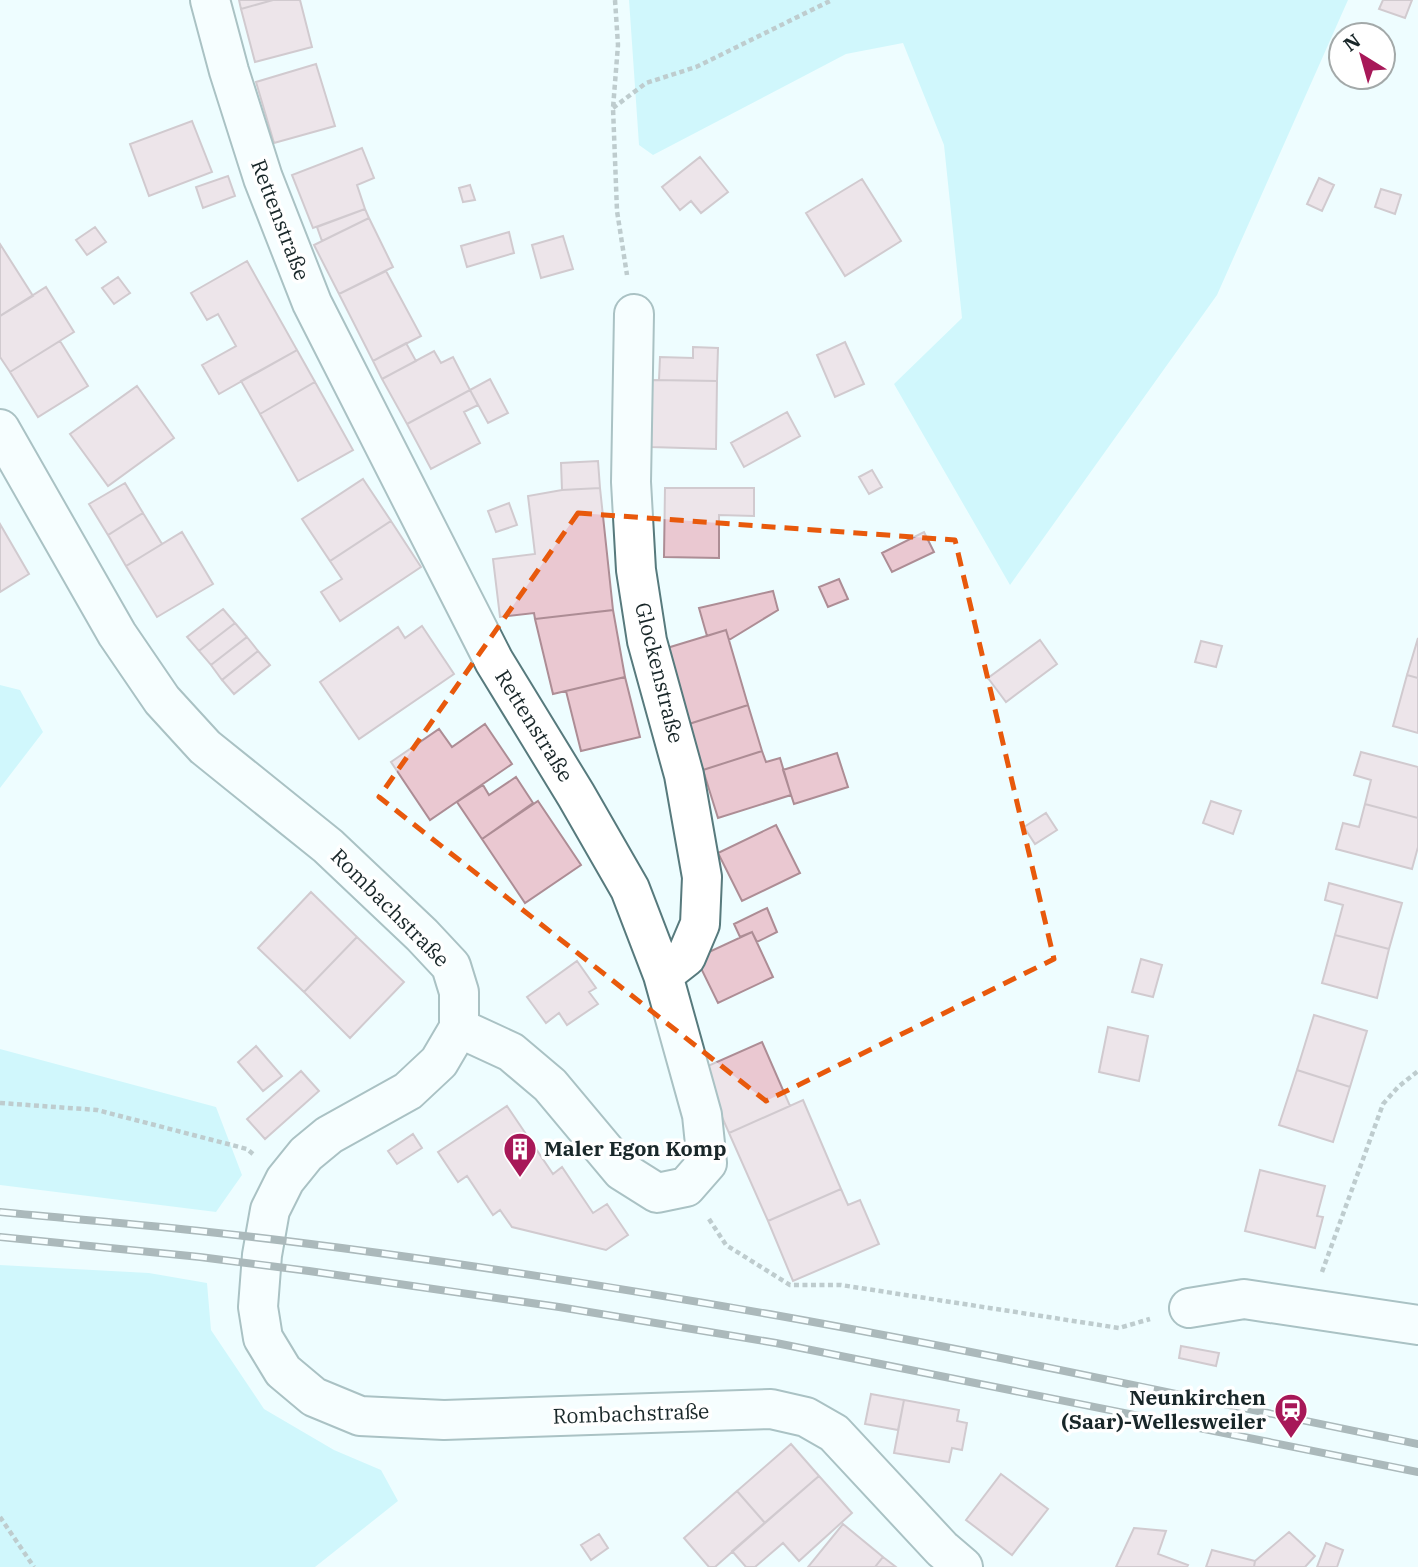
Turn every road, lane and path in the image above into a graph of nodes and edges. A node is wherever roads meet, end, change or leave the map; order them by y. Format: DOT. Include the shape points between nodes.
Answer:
graph roads {
  1 [pos="210,0"];
  2 [pos="615,0"];
  3 [pos="832,0"];
  4 [pos="613,108"];
  5 [pos="634,314"];
  6 [pos="0,429"];
  7 [pos="663,975"];
  8 [pos="459,1028"];
  9 [pos="1418,1071"];
  10 [pos="0,1103"];
  11 [pos="285,1180"];
  12 [pos="686,1187"];
  13 [pos="1189,1308"];
  14 [pos="1309,1309"];
  15 [pos="1418,1325"];
  16 [pos="0,1517"];
  17 [pos="34,1567"];
  18 [pos="962,1567"];
  1 -- 7 [label="street, Rettenstraße" via="263,178 312,303 494,661 630,889"];
  2 -- 4 [label="path" via="618,45"];
  3 -- 4 [label="path" via="696,67 646,83"];
  4 -- 5 [label="path" via="617,211"];
  5 -- 7 [label="street, Glockenstraße" via="631,482 636,570 647,641 684,775 702,877 700,924 686,957"];
  6 -- 8 [label="street, Rombachstraße" via="117,634 162,700 205,747 328,846 451,966 459,992"];
  7 -- 12 [label="street, Rettenstraße" via="702,1115 708,1163"];
  8 -- 11 [label="street, Rombachstraße" via="439,1062 408,1091 329,1135"];
  8 -- 12 [label="street" via="511,1052 551,1085 622,1171 657,1193"];
  9 -- 14 [label="path" via="1398,1087 1378,1114"];
  10 -- 11 [label="path" via="97,1110 247,1149"];
  11 -- 18 [label="street, Rombachstraße" via="270,1210 258,1307 263,1339 283,1371 314,1397 360,1416 444,1420 771,1409 806,1417 834,1433"];
  12 -- 13 [label="path" via="726,1245 790,1285 841,1285 1119,1328"];
  13 -- 14 [label="street" via="1244,1299"];
  14 -- 15 [label="street"];
  16 -- 17 [label="path"];
}
